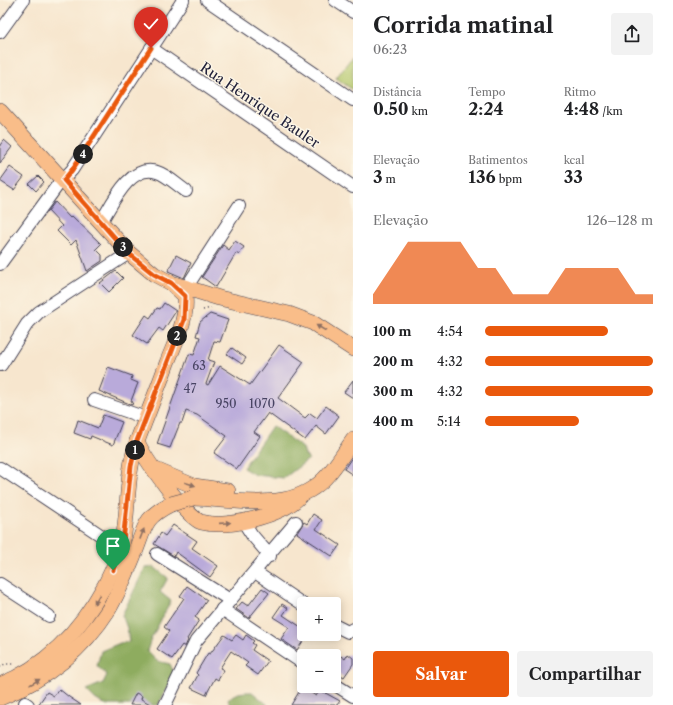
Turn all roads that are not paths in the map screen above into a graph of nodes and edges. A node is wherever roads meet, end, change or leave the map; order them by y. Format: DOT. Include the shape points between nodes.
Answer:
graph roads {
  1 [pos="23,0"];
  2 [pos="183,0"];
  3 [pos="207,0"];
  4 [pos="335,0"];
  5 [pos="353,12"];
  6 [pos="0,32"];
  7 [pos="151,48"];
  8 [pos="353,100"];
  9 [pos="0,111"];
  10 [pos="64,180"];
  11 [pos="353,187"];
  12 [pos="186,191"];
  13 [pos="239,206"];
  14 [pos="101,222"];
  15 [pos="128,253"];
  16 [pos="0,264"];
  17 [pos="171,283"];
  18 [pos="186,288"];
  19 [pos="218,304"];
  20 [pos="184,320"];
  21 [pos="353,349"];
  22 [pos="1,365"];
  23 [pos="94,400"];
  24 [pos="146,418"];
  25 [pos="353,440"];
  26 [pos="137,441"];
  27 [pos="0,468"];
  28 [pos="155,469"];
  29 [pos="324,480"];
  30 [pos="300,496"];
  31 [pos="243,521"];
  32 [pos="296,522"];
  33 [pos="102,536"];
  34 [pos="157,554"];
  35 [pos="270,556"];
  36 [pos="255,572"];
  37 [pos="0,584"];
  38 [pos="297,600"];
  39 [pos="226,605"];
  40 [pos="49,616"];
  41 [pos="341,627"];
  42 [pos="351,631"];
  43 [pos="297,659"];
  44 [pos="0,685"];
  45 [pos="341,688"];
  46 [pos="353,696"];
  47 [pos="0,698"];
  48 [pos="164,705"];
  1 -- 6 [label="street"];
  2 -- 7 [label="street"];
  3 -- 8 [label="street"];
  4 -- 5 [label="street"];
  7 -- 10 [label="street"];
  7 -- 11 [label="street, Rua Henrique Bauler"];
  9 -- 10 [label="main road"];
  10 -- 14 [label="main road"];
  10 -- 16 [label="street"];
  12 -- 14 [label="street" via="158,172 139,173 125,185"];
  13 -- 18 [label="street"];
  14 -- 15 [label="main road"];
  15 -- 17 [label="main road" via="154,274"];
  15 -- 22 [label="street" via="39,312 27,324"];
  17 -- 18 [label="main road"];
  17 -- 20 [label="main road" via="185,296"];
  18 -- 19 [label="main road"];
  19 -- 20 [label="main road" via="207,299 197,302"];
  21 -- 19 [label="main road, one-way" via="313,323 289,314"];
  20 -- 24 [label="main road"];
  23 -- 24 [label="street"];
  24 -- 26 [label="main road"];
  25 -- 29 [label="main road"];
  26 -- 28 [label="main road" via="140,450"];
  26 -- 44 [label="main road, one-way" via="131,466 123,542 113,570 76,630 38,664"];
  27 -- 33 [label="street"];
  28 -- 29 [label="main road, one-way" via="194,486 245,492 287,492"];
  28 -- 31 [label="main road, one-way" via="187,512 200,521 219,524"];
  29 -- 30 [label="main road"];
  30 -- 31 [label="main road" via="294,503 282,509"];
  47 -- 30 [label="main road, one-way, bridge" via="45,676 66,660 84,641 114,599 146,525 155,514 172,504 193,498 278,501"];
  31 -- 35 [label="street"];
  32 -- 35 [label="street"];
  34 -- 39 [label="street"];
  35 -- 36 [label="street"];
  36 -- 38 [label="street"];
  36 -- 39 [label="street"];
  37 -- 40 [label="street"];
  39 -- 43 [label="street"];
  39 -- 48 [label="street" via="196,641"];
  41 -- 42 [label="street"];
  45 -- 46 [label="street"];
}
